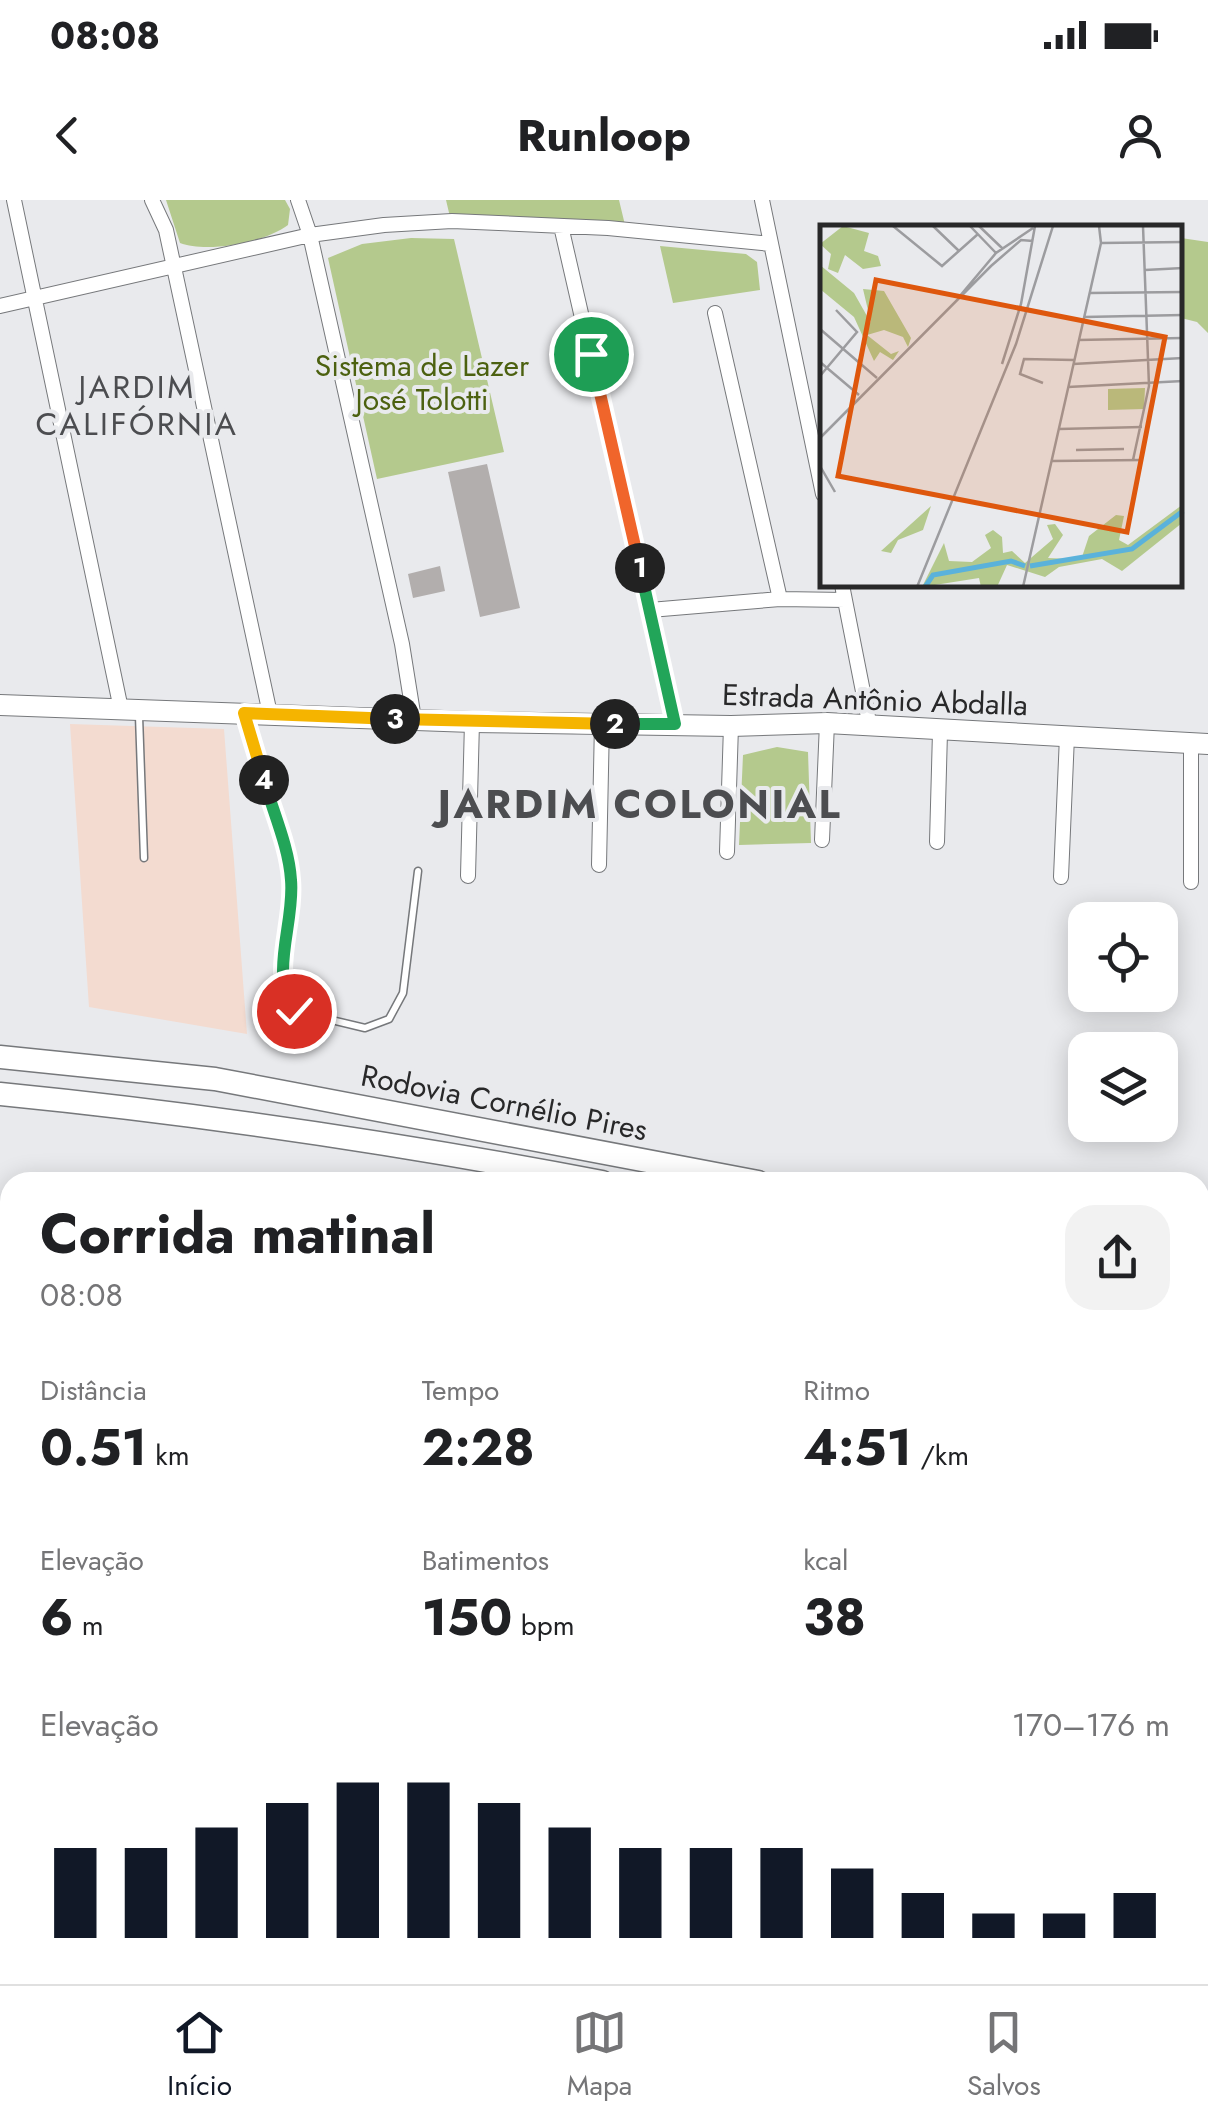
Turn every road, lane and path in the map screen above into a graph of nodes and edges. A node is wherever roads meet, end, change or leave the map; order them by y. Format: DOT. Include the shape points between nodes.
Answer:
graph roads {
  1 [pos="14,200"];
  2 [pos="152,200"];
  3 [pos="298,200"];
  4 [pos="762,200"];
  5 [pos="561,226"];
  6 [pos="310,235"];
  7 [pos="771,244"];
  8 [pos="174,266"];
  9 [pos="35,298"];
  10 [pos="0,306"];
  11 [pos="715,313"];
  12 [pos="820,480"];
  13 [pos="843,593"];
  14 [pos="780,599"];
  15 [pos="650,610"];
  16 [pos="0,704"];
  17 [pos="130,709"];
  18 [pos="244,713"];
  19 [pos="270,714"];
  20 [pos="414,719"];
  21 [pos="472,722"];
  22 [pos="827,723"];
  23 [pos="602,724"];
  24 [pos="675,724"];
  25 [pos="731,726"];
  26 [pos="870,727"];
  27 [pos="940,732"];
  28 [pos="1067,736"];
  29 [pos="1199,744"];
  30 [pos="822,840"];
  31 [pos="937,842"];
  32 [pos="727,852"];
  33 [pos="144,858"];
  34 [pos="599,864"];
  35 [pos="418,871"];
  36 [pos="468,876"];
  37 [pos="1061,877"];
  38 [pos="1190,882"];
  39 [pos="0,1057"];
  40 [pos="0,1094"];
  41 [pos="549,1172"];
  42 [pos="705,1172"];
  1 -- 9 [label="street"];
  2 -- 8 [label="street"];
  3 -- 6 [label="street"];
  4 -- 7 [label="street"];
  5 -- 6 [label="street" via="452,221"];
  5 -- 7 [label="street"];
  5 -- 15 [label="street"];
  6 -- 8 [label="street"];
  6 -- 20 [label="street"];
  7 -- 12 [label="street"];
  8 -- 9 [label="street"];
  8 -- 19 [label="street"];
  9 -- 10 [label="street"];
  9 -- 17 [label="street"];
  11 -- 14 [label="street"];
  13 -- 14 [label="street"];
  13 -- 26 [label="street"];
  14 -- 15 [label="street"];
  15 -- 24 [label="street"];
  16 -- 17 [label="street, Estrada Antônio Abdalla"];
  17 -- 18 [label="street, Estrada Antônio Abdalla"];
  17 -- 33 [label="lane"];
  18 -- 19 [label="street, Estrada Antônio Abdalla"];
  18 -- 35 [label="lane" via="291,875 283,970 284,995 294,1011 365,1028 389,1019 402,993"];
  19 -- 20 [label="street, Estrada Antônio Abdalla"];
  20 -- 21 [label="street, Estrada Antônio Abdalla"];
  21 -- 23 [label="street, Estrada Antônio Abdalla"];
  21 -- 36 [label="street"];
  22 -- 25 [label="street, Estrada Antônio Abdalla"];
  22 -- 26 [label="street, Estrada Antônio Abdalla"];
  22 -- 30 [label="street"];
  23 -- 24 [label="street, Estrada Antônio Abdalla"];
  23 -- 34 [label="street"];
  24 -- 25 [label="street, Estrada Antônio Abdalla"];
  25 -- 32 [label="street"];
  26 -- 27 [label="street, Estrada Antônio Abdalla"];
  27 -- 28 [label="street, Estrada Antônio Abdalla"];
  27 -- 31 [label="street"];
  28 -- 29 [label="street, Estrada Antônio Abdalla"];
  28 -- 37 [label="street"];
  29 -- 38 [label="street"];
  39 -- 42 [label="main road, Rodovia Cornélio Pires" via="215,1079"];
  40 -- 41 [label="main road, Rodovia Cornélio Pires" via="216,1119"];
}
